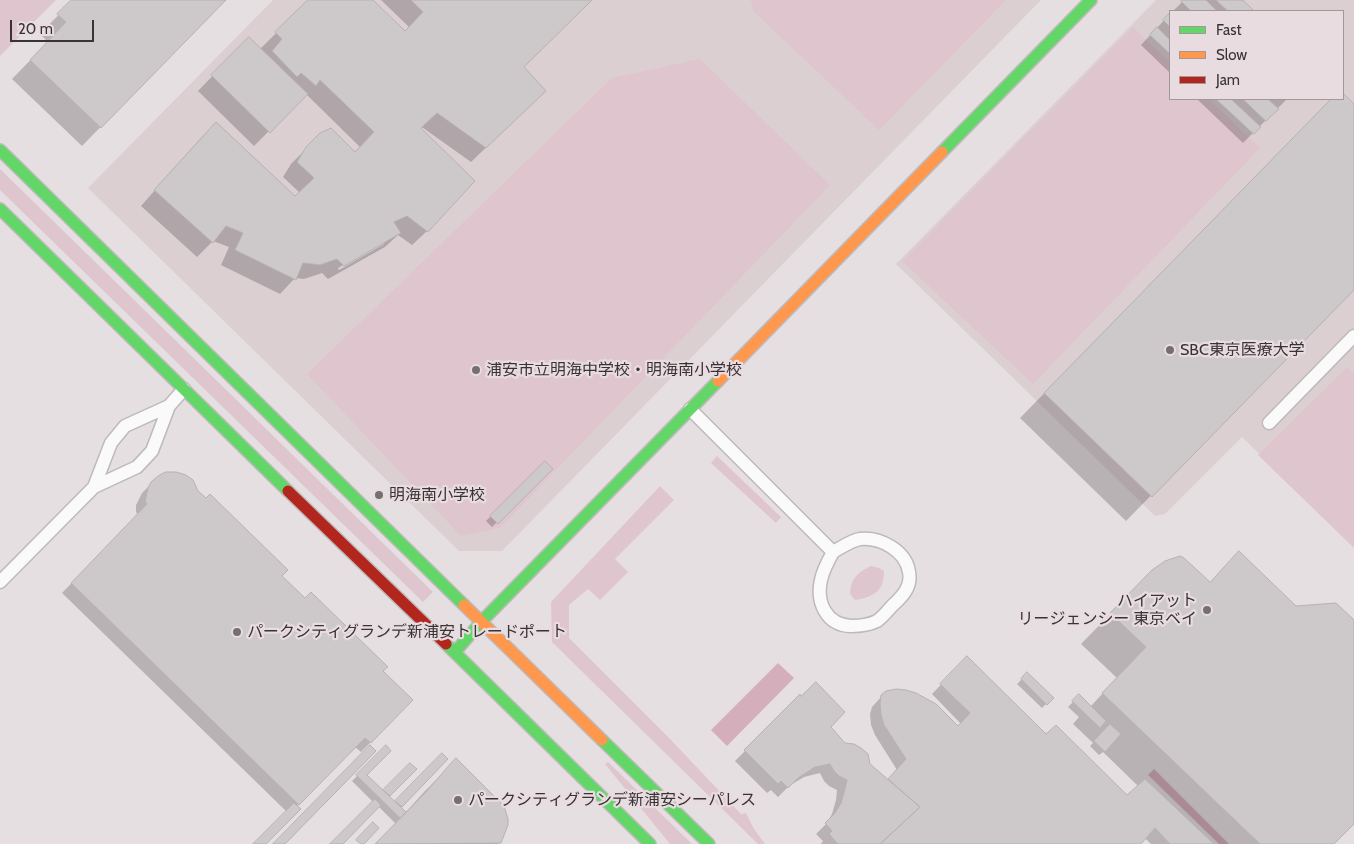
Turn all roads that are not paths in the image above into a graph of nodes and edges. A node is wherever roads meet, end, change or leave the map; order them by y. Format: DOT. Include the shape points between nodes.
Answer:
graph roads {
  1 [pos="1091,0"];
  2 [pos="0,150"];
  3 [pos="0,209"];
  4 [pos="1353,340"];
  5 [pos="184,389"];
  6 [pos="169,406"];
  7 [pos="690,409"];
  8 [pos="1270,422"];
  9 [pos="94,487"];
  10 [pos="833,552"];
  11 [pos="0,582"];
  12 [pos="481,622"];
  13 [pos="454,652"];
  14 [pos="650,844"];
  15 [pos="709,844"];
  1 -- 7 [label="street"];
  2 -- 12 [label="street"];
  3 -- 5 [label="street"];
  4 -- 8 [label="lane"];
  5 -- 6 [label="lane"];
  5 -- 13 [label="street"];
  6 -- 9 [label="lane" via="152,451 137,467"];
  6 -- 9 [label="lane" via="125,426 111,443"];
  7 -- 10 [label="lane"];
  7 -- 12 [label="street"];
  9 -- 11 [label="lane"];
  10 -- 10 [label="lane" via="861,539 877,540 894,548 904,559 909,585 902,597 877,621 861,626 845,626 832,621 823,609 820,580"];
  12 -- 13 [label="street"];
  12 -- 15 [label="street"];
  13 -- 14 [label="street"];
}
